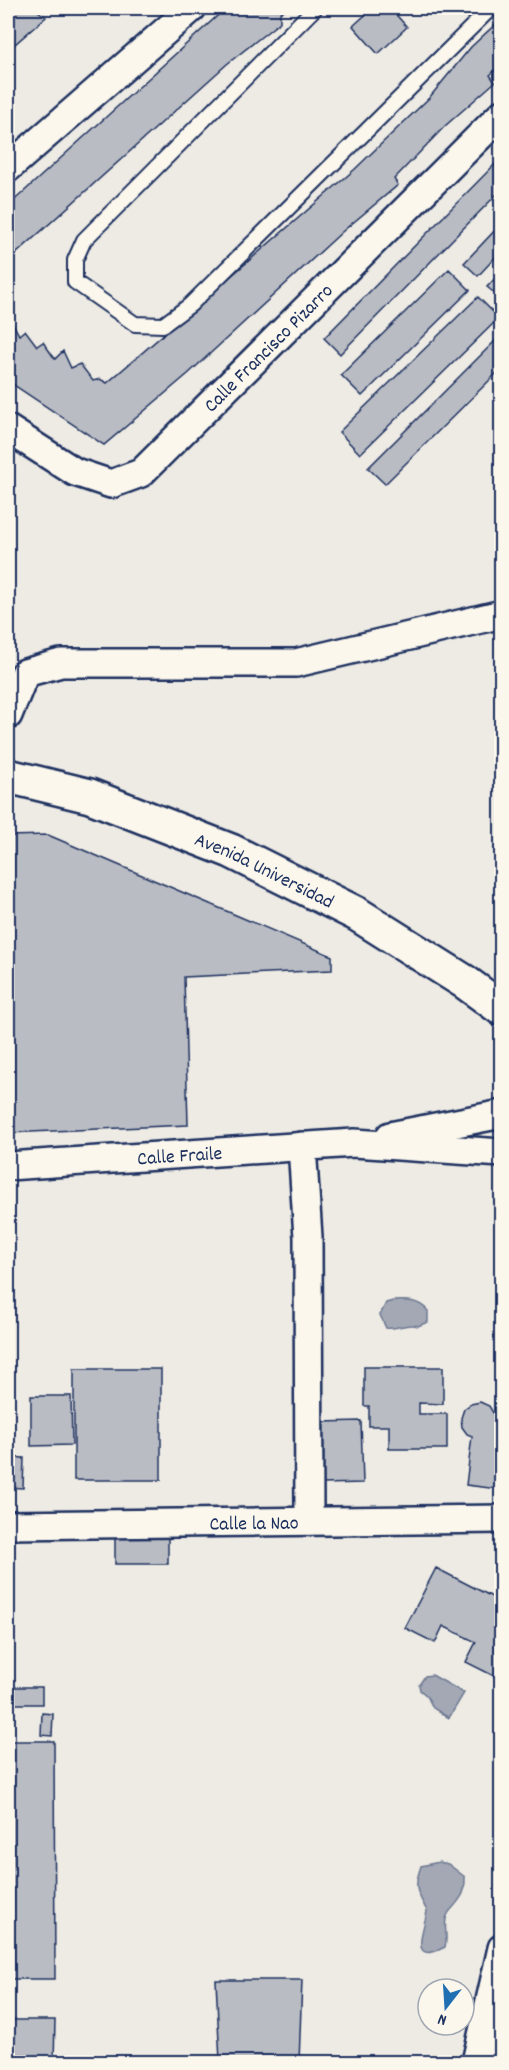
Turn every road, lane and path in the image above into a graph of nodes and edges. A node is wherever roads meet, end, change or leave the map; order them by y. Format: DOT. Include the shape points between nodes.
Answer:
graph roads {
  1 [pos="192,8"];
  2 [pos="315,8"];
  3 [pos="490,8"];
  4 [pos="501,114"];
  5 [pos="8,168"];
  6 [pos="8,429"];
  7 [pos="501,614"];
  8 [pos="8,715"];
  9 [pos="8,776"];
  10 [pos="501,1009"];
  11 [pos="501,1114"];
  12 [pos="354,1143"];
  13 [pos="302,1146"];
  14 [pos="501,1153"];
  15 [pos="8,1166"];
  16 [pos="501,1519"];
  17 [pos="309,1521"];
  18 [pos="8,1525"];
  19 [pos="501,1948"];
  20 [pos="476,2062"];
  1 -- 5 [label="street"];
  2 -- 3 [label="lane" via="84,240 75,260 75,282 135,324 164,325 190,305"];
  4 -- 6 [label="street, Calle Francisco Pizarro" via="141,473 111,484 75,472"];
  7 -- 8 [label="street" via="296,663 61,663 25,673"];
  9 -- 10 [label="main road, Avenida Universidad" via="90,796 231,851 357,914"];
  11 -- 12 [label="street, Calle Fraile"];
  12 -- 13 [label="street, Calle Fraile"];
  12 -- 14 [label="street, Calle Fraile"];
  13 -- 15 [label="street, Calle Fraile"];
  13 -- 17 [label="street" via="308,1238"];
  16 -- 17 [label="street, Calle la Nao"];
  17 -- 18 [label="street, Calle la Nao"];
  19 -- 20 [label="street"];
}
